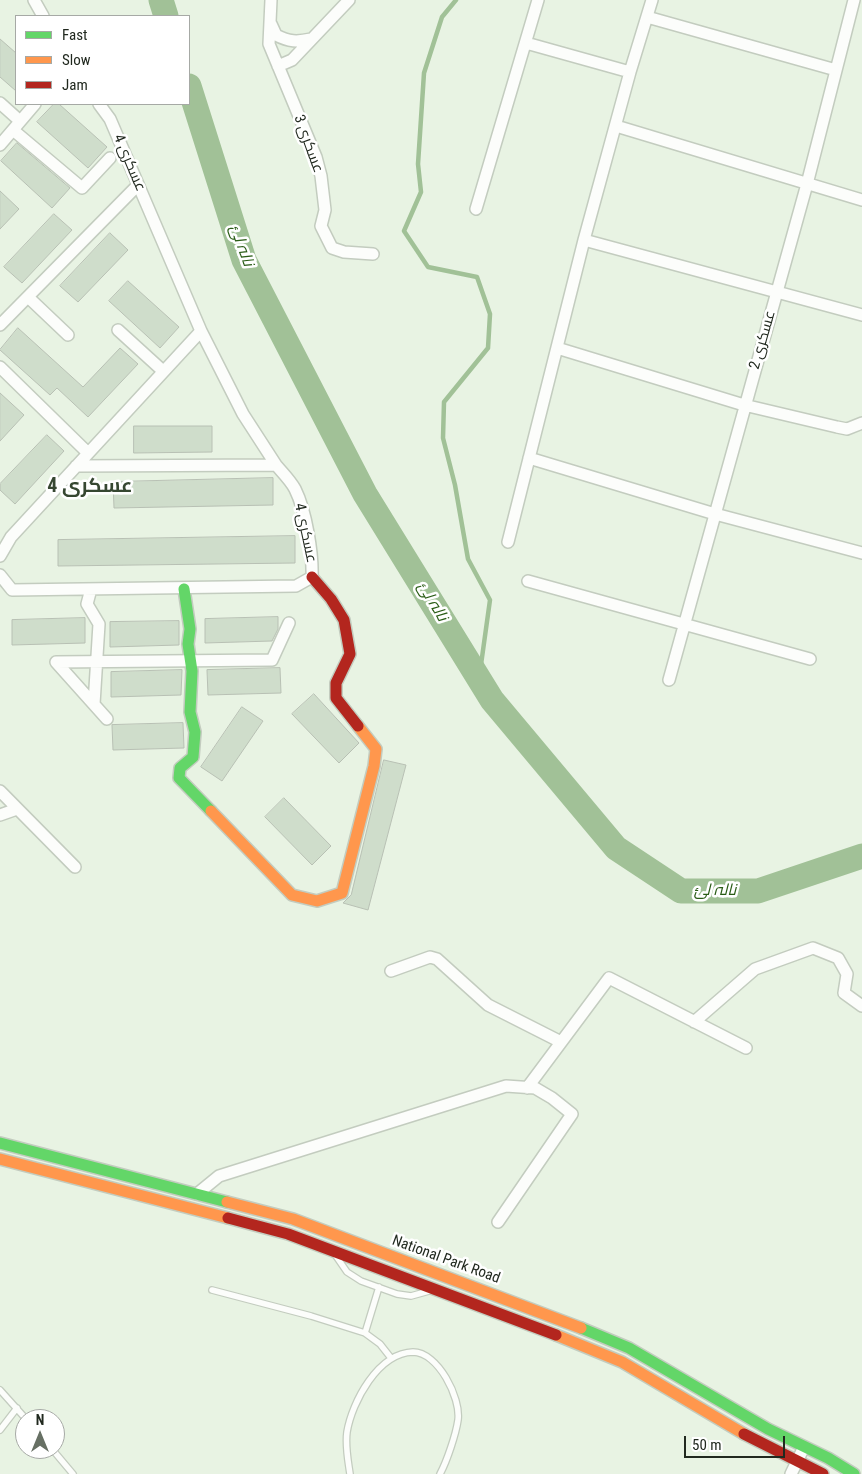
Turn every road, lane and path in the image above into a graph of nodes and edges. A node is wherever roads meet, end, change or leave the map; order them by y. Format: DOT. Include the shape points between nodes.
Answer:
graph roads {
  1 [pos="34,0"];
  2 [pos="272,0"];
  3 [pos="349,0"];
  4 [pos="538,0"];
  5 [pos="652,0"];
  6 [pos="854,0"];
  7 [pos="42,15"];
  8 [pos="648,17"];
  9 [pos="270,23"];
  10 [pos="312,38"];
  11 [pos="526,43"];
  12 [pos="278,66"];
  13 [pos="836,70"];
  14 [pos="630,72"];
  15 [pos="0,103"];
  16 [pos="34,105"];
  17 [pos="100,105"];
  18 [pos="17,126"];
  19 [pos="616,126"];
  20 [pos="0,145"];
  21 [pos="110,158"];
  22 [pos="808,184"];
  23 [pos="138,185"];
  24 [pos="862,200"];
  25 [pos="476,209"];
  26 [pos="584,240"];
  27 [pos="373,254"];
  28 [pos="776,292"];
  29 [pos="28,297"];
  30 [pos="862,315"];
  31 [pos="0,325"];
  32 [pos="118,330"];
  33 [pos="201,331"];
  34 [pos="68,335"];
  35 [pos="557,348"];
  36 [pos="0,367"];
  37 [pos="163,371"];
  38 [pos="744,405"];
  39 [pos="862,423"];
  40 [pos="88,453"];
  41 [pos="529,458"];
  42 [pos="276,465"];
  43 [pos="76,466"];
  44 [pos="715,514"];
  45 [pos="508,542"];
  46 [pos="862,553"];
  47 [pos="0,556"];
  48 [pos="0,575"];
  49 [pos="312,577"];
  50 [pos="528,581"];
  51 [pos="90,589"];
  52 [pos="184,589"];
  53 [pos="12,590"];
  54 [pos="0,591"];
  55 [pos="289,623"];
  56 [pos="683,624"];
  57 [pos="810,658"];
  58 [pos="189,660"];
  59 [pos="96,662"];
  60 [pos="669,680"];
  61 [pos="94,704"];
  62 [pos="107,719"];
  63 [pos="0,791"];
  64 [pos="17,809"];
  65 [pos="0,815"];
  66 [pos="75,868"];
  67 [pos="390,971"];
  68 [pos="862,1006"];
  69 [pos="694,1022"];
  70 [pos="561,1042"];
  71 [pos="746,1048"];
  72 [pos="527,1088"];
  73 [pos="0,1143"];
  74 [pos="0,1159"];
  75 [pos="197,1194"];
  76 [pos="498,1222"];
  77 [pos="333,1251"];
  78 [pos="379,1287"];
  79 [pos="433,1289"];
  80 [pos="212,1290"];
  81 [pos="365,1333"];
  82 [pos="391,1358"];
  83 [pos="0,1390"];
  84 [pos="17,1408"];
  85 [pos="0,1430"];
  86 [pos="804,1447"];
  87 [pos="60,1459"];
  88 [pos="796,1460"];
  89 [pos="73,1474"];
  90 [pos="350,1474"];
  91 [pos="440,1474"];
  92 [pos="790,1474"];
  93 [pos="823,1474"];
  94 [pos="854,1474"];
  1 -- 7 [label="street"];
  2 -- 9 [label="street, عسکری 3"];
  3 -- 10 [label="street"];
  4 -- 11 [label="street"];
  5 -- 8 [label="street"];
  6 -- 13 [label="street, عسکری 2"];
  8 -- 13 [label="street"];
  8 -- 14 [label="street"];
  9 -- 10 [label="street" via="276,35 288,41"];
  9 -- 12 [label="street, عسکری 3" via="269,44"];
  10 -- 12 [label="street" via="292,60"];
  11 -- 14 [label="street"];
  11 -- 25 [label="street"];
  12 -- 27 [label="street, عسکری 3" via="316,157 325,210 321,226 332,248"];
  13 -- 22 [label="street, عسکری 2"];
  14 -- 19 [label="street"];
  15 -- 18 [label="street"];
  16 -- 18 [label="street"];
  17 -- 23 [label="street, عسکری 4" via="110,119"];
  18 -- 20 [label="street"];
  18 -- 21 [label="street" via="82,188"];
  19 -- 22 [label="street"];
  19 -- 26 [label="street"];
  22 -- 24 [label="street"];
  22 -- 28 [label="street, عسکری 2"];
  23 -- 29 [label="street"];
  23 -- 33 [label="street, عسکری 4"];
  26 -- 28 [label="street"];
  26 -- 35 [label="street"];
  28 -- 30 [label="street"];
  28 -- 38 [label="street, عسکری 2"];
  29 -- 31 [label="street"];
  29 -- 34 [label="street"];
  32 -- 37 [label="street"];
  33 -- 37 [label="street"];
  33 -- 42 [label="street, عسکری 4" via="243,414"];
  35 -- 38 [label="street"];
  35 -- 41 [label="street"];
  36 -- 40 [label="street"];
  37 -- 40 [label="street"];
  38 -- 39 [label="street" via="837,428 847,429"];
  38 -- 44 [label="street, عسکری 2"];
  40 -- 43 [label="street"];
  41 -- 44 [label="street"];
  41 -- 45 [label="street"];
  42 -- 43 [label="street"];
  42 -- 49 [label="street, عسکری 4" via="295,489 304,517 313,563"];
  43 -- 47 [label="street" via="11,537"];
  44 -- 46 [label="street"];
  44 -- 56 [label="street, عسکری 2"];
  48 -- 53 [label="street"];
  49 -- 52 [label="street, عسکری 4" via="296,586"];
  49 -- 58 [label="street" via="344,620 350,654 336,683 336,698 376,749 342,893 308,903 292,896 179,778 180,768 193,757 195,739 190,712 192,671"];
  50 -- 56 [label="street"];
  51 -- 52 [label="street, عسکری 4"];
  51 -- 53 [label="street, عسکری 4"];
  51 -- 59 [label="street" via="87,604 99,624"];
  52 -- 58 [label="street" via="190,630"];
  53 -- 54 [label="street, عسکری 4"];
  55 -- 58 [label="street" via="272,660"];
  56 -- 57 [label="street"];
  56 -- 60 [label="street, عسکری 2"];
  58 -- 59 [label="street"];
  59 -- 61 [label="street"];
  59 -- 61 [label="street" via="56,662"];
  61 -- 62 [label="street"];
  63 -- 64 [label="street"];
  64 -- 65 [label="street"];
  64 -- 66 [label="street"];
  67 -- 70 [label="street" via="430,957 437,959 488,1005"];
  68 -- 69 [label="street" via="844,994 847,974 838,958 812,948 755,969"];
  69 -- 70 [label="street" via="609,978"];
  69 -- 71 [label="street"];
  70 -- 72 [label="street"];
  72 -- 75 [label="street" via="506,1086 219,1176"];
  72 -- 76 [label="street" via="535,1088 572,1114"];
  73 -- 75 [label="street, National Park Road"];
  74 -- 77 [label="street, National Park Road" via="288,1234"];
  75 -- 86 [label="street, National Park Road" via="293,1219 573,1324 629,1348"];
  77 -- 78 [label="lane" via="347,1272"];
  77 -- 79 [label="street, National Park Road"];
  78 -- 79 [label="lane" via="411,1296"];
  78 -- 81 [label="lane"];
  79 -- 88 [label="street, National Park Road" via="622,1362"];
  80 -- 81 [label="lane"];
  81 -- 82 [label="lane"];
  82 -- 90 [label="lane" via="378,1369 352,1411 347,1434"];
  82 -- 91 [label="lane" via="415,1352 441,1369 451,1384 458,1419"];
  83 -- 84 [label="lane"];
  84 -- 85 [label="lane"];
  86 -- 88 [label="street"];
  86 -- 94 [label="street, National Park Road"];
  87 -- 89 [label="lane"];
  88 -- 92 [label="street"];
  88 -- 93 [label="street, National Park Road"];
}
